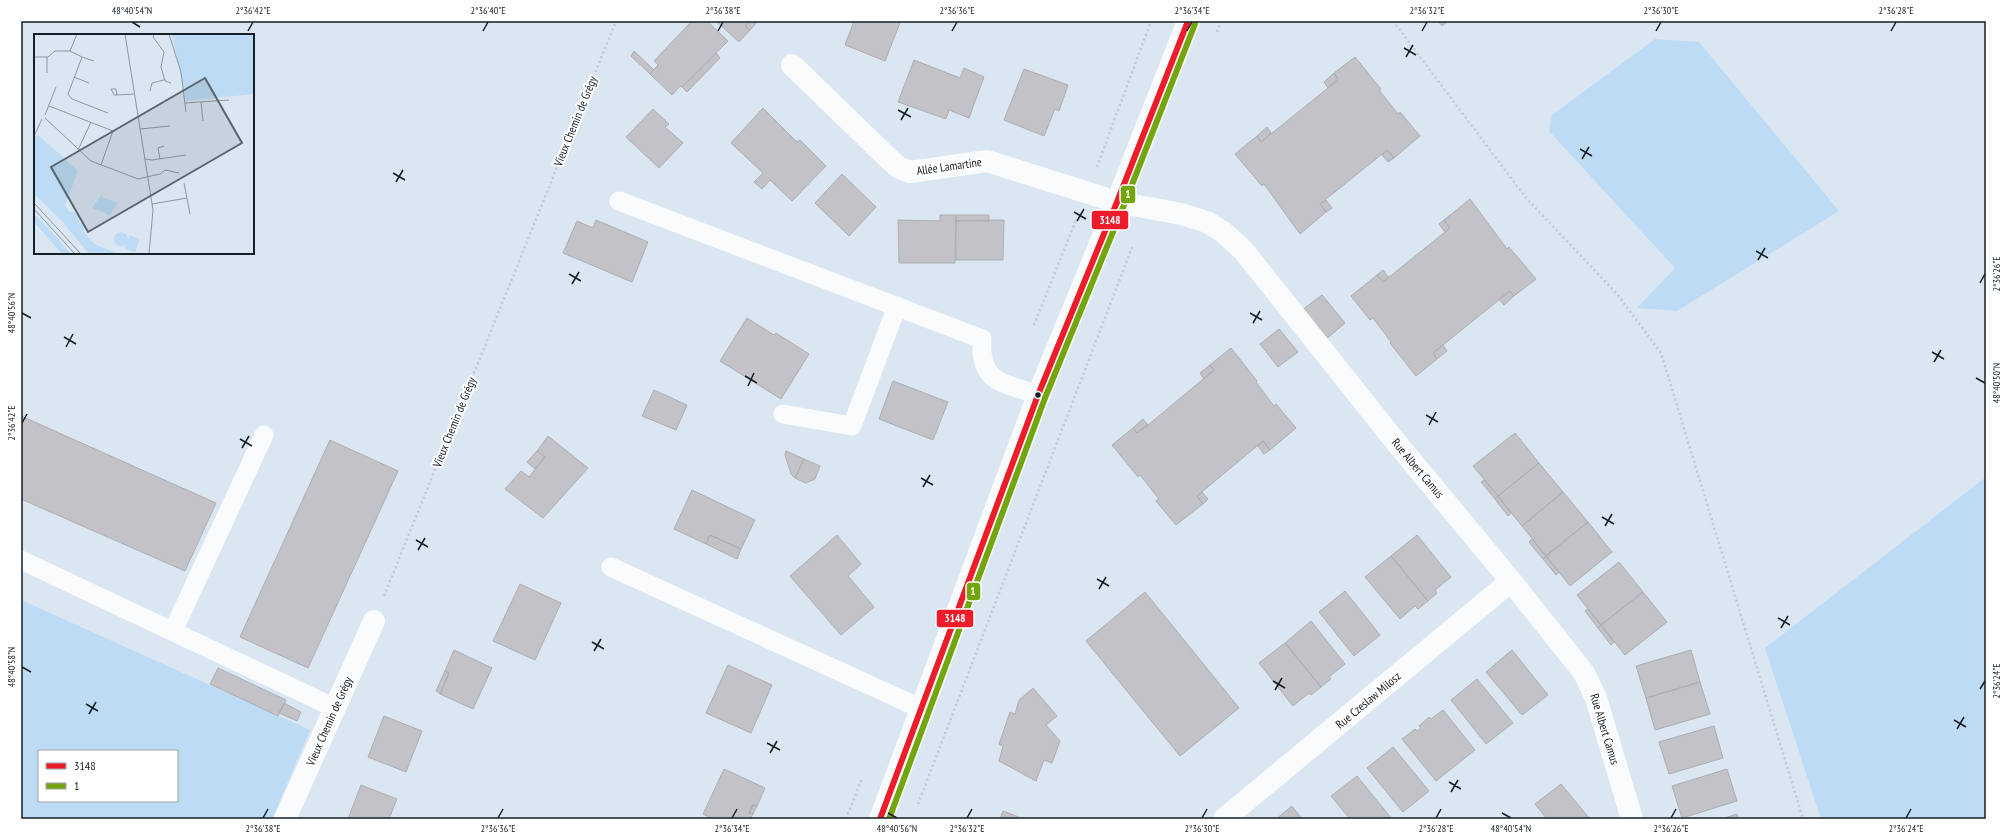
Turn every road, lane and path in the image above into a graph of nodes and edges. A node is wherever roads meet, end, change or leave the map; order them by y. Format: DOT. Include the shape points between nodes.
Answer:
graph roads {
  1 [pos="616,21"];
  2 [pos="1151,21"];
  3 [pos="1188,21"];
  4 [pos="1393,21"];
  5 [pos="792,65"];
  6 [pos="1087,192"];
  7 [pos="619,201"];
  8 [pos="1117,202"];
  9 [pos="1134,241"];
  10 [pos="897,306"];
  11 [pos="1038,395"];
  12 [pos="783,414"];
  13 [pos="264,436"];
  14 [pos="21,560"];
  15 [pos="611,567"];
  16 [pos="1511,581"];
  17 [pos="374,621"];
  18 [pos="173,631"];
  19 [pos="335,708"];
  20 [pos="922,709"];
  21 [pos="916,812"];
  22 [pos="285,819"];
  23 [pos="880,819"];
  24 [pos="1224,819"];
  25 [pos="1632,819"];
  26 [pos="1803,819"];
  1 -- 17 [label="path, Vieux Chemin de Grégy"];
  2 -- 6 [label="path"];
  3 -- 8 [label="street"];
  4 -- 26 [label="path" via="1526,198 1617,294 1661,353"];
  5 -- 6 [label="street, Allée Lamartine" via="898,167 910,172 986,161"];
  6 -- 8 [label="street, Allée Lamartine"];
  7 -- 10 [label="lane"];
  8 -- 11 [label="street"];
  8 -- 16 [label="street, Rue Albert Camus" via="1181,214 1207,222 1243,250 1395,441"];
  9 -- 21 [label="path"];
  10 -- 11 [label="lane" via="982,339 983,366 988,374 995,380"];
  10 -- 12 [label="lane" via="852,426"];
  11 -- 20 [label="street"];
  13 -- 18 [label="lane"];
  14 -- 18 [label="lane"];
  15 -- 20 [label="lane"];
  16 -- 24 [label="street, Rue Czeslaw Milosz"];
  16 -- 25 [label="street, Rue Albert Camus" via="1584,673 1592,687"];
  17 -- 19 [label="street, Vieux Chemin de Grégy"];
  18 -- 19 [label="lane"];
  19 -- 22 [label="street, Vieux Chemin de Grégy"];
  20 -- 23 [label="street"];
}
